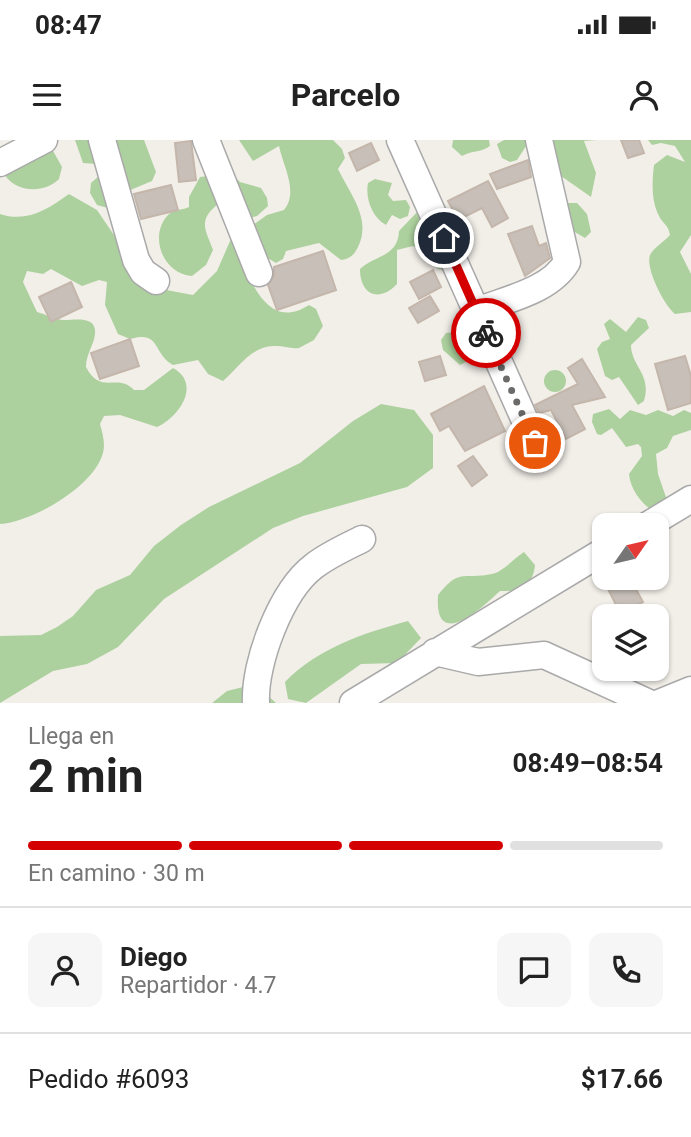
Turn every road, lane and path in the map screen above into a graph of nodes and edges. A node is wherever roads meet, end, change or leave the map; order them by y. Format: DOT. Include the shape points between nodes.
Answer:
graph roads {
  1 [pos="44,140"];
  2 [pos="102,140"];
  3 [pos="206,140"];
  4 [pos="400,140"];
  5 [pos="539,140"];
  6 [pos="0,163"];
  7 [pos="259,273"];
  8 [pos="156,281"];
  9 [pos="477,311"];
  10 [pos="535,443"];
  11 [pos="691,499"];
  12 [pos="668,513"];
  13 [pos="362,539"];
  14 [pos="592,558"];
  15 [pos="435,652"];
  16 [pos="691,690"];
  17 [pos="256,703"];
  18 [pos="353,703"];
  19 [pos="649,703"];
  20 [pos="659,703"];
  1 -- 6 [label="street"];
  2 -- 8 [label="street" via="136,260"];
  3 -- 7 [label="street"];
  4 -- 9 [label="street"];
  5 -- 9 [label="street" via="567,262 540,287"];
  9 -- 10 [label="street"];
  11 -- 12 [label="street"];
  13 -- 17 [label="street" via="313,566 288,598 262,648"];
  14 -- 15 [label="street"];
  15 -- 18 [label="street"];
  15 -- 19 [label="street" via="478,662 544,655"];
  16 -- 20 [label="street"];
}
